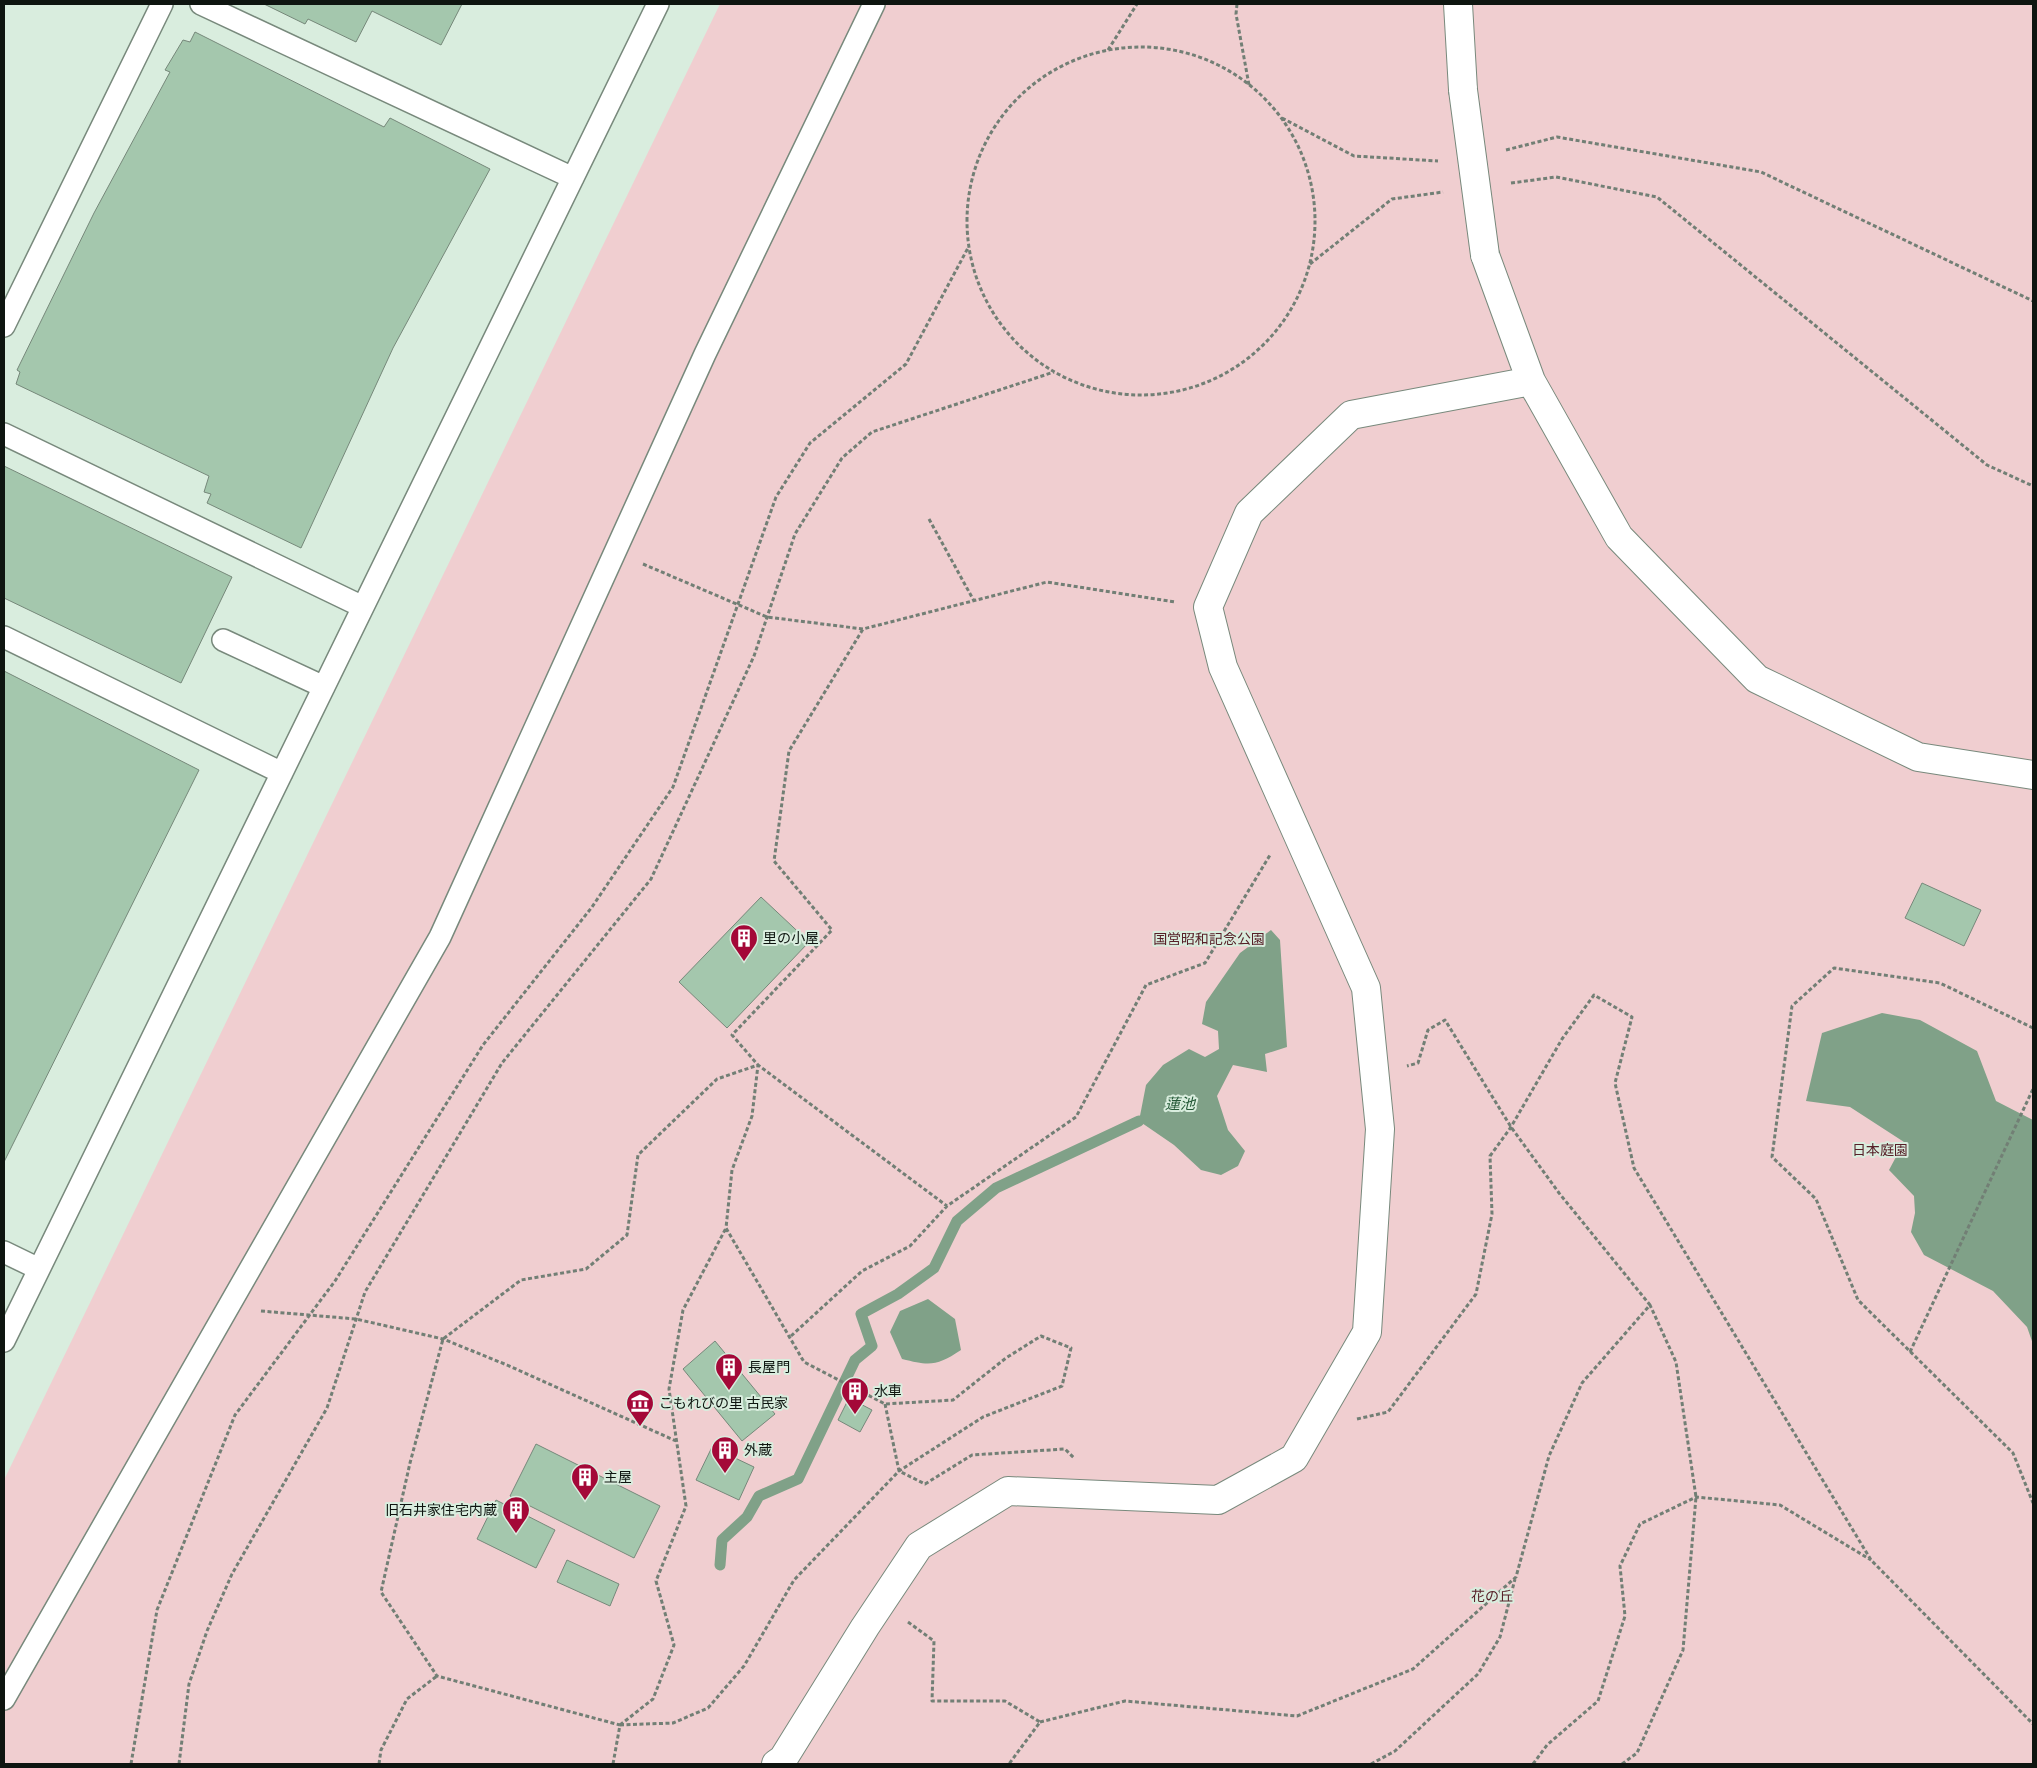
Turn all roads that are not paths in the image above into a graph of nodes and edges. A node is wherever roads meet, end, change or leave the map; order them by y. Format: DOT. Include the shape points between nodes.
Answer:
graph roads {
  1 [pos="162,4"];
  2 [pos="201,4"];
  3 [pos="658,4"];
  4 [pos="874,4"];
  5 [pos="1458,4"];
  6 [pos="573,178"];
  7 [pos="4,326"];
  8 [pos="1531,381"];
  9 [pos="4,434"];
  10 [pos="363,607"];
  11 [pos="4,637"];
  12 [pos="223,640"];
  13 [pos="324,688"];
  14 [pos="282,773"];
  15 [pos="2033,775"];
  16 [pos="4,1252"];
  17 [pos="39,1269"];
  18 [pos="4,1340"];
  19 [pos="4,1699"];
  20 [pos="776,1764"];
  1 -- 7 [label="lane"];
  2 -- 6 [label="lane"];
  3 -- 6 [label="lane"];
  4 -- 19 [label="lane" via="705,354 440,937"];
  5 -- 8 [label="street, bridge" via="1463,90 1485,255"];
  6 -- 10 [label="lane"];
  8 -- 15 [label="street" via="1619,537 1757,679 1918,757"];
  8 -- 20 [label="street" via="1351,415 1249,513 1208,607 1223,667 1366,988 1380,1129 1367,1332 1294,1458 1218,1500 1008,1491 919,1546 783,1759"];
  9 -- 10 [label="lane"];
  10 -- 13 [label="lane"];
  11 -- 14 [label="lane"];
  12 -- 13 [label="lane"];
  13 -- 14 [label="lane"];
  14 -- 17 [label="lane"];
  16 -- 17 [label="lane"];
  17 -- 18 [label="lane"];
}
